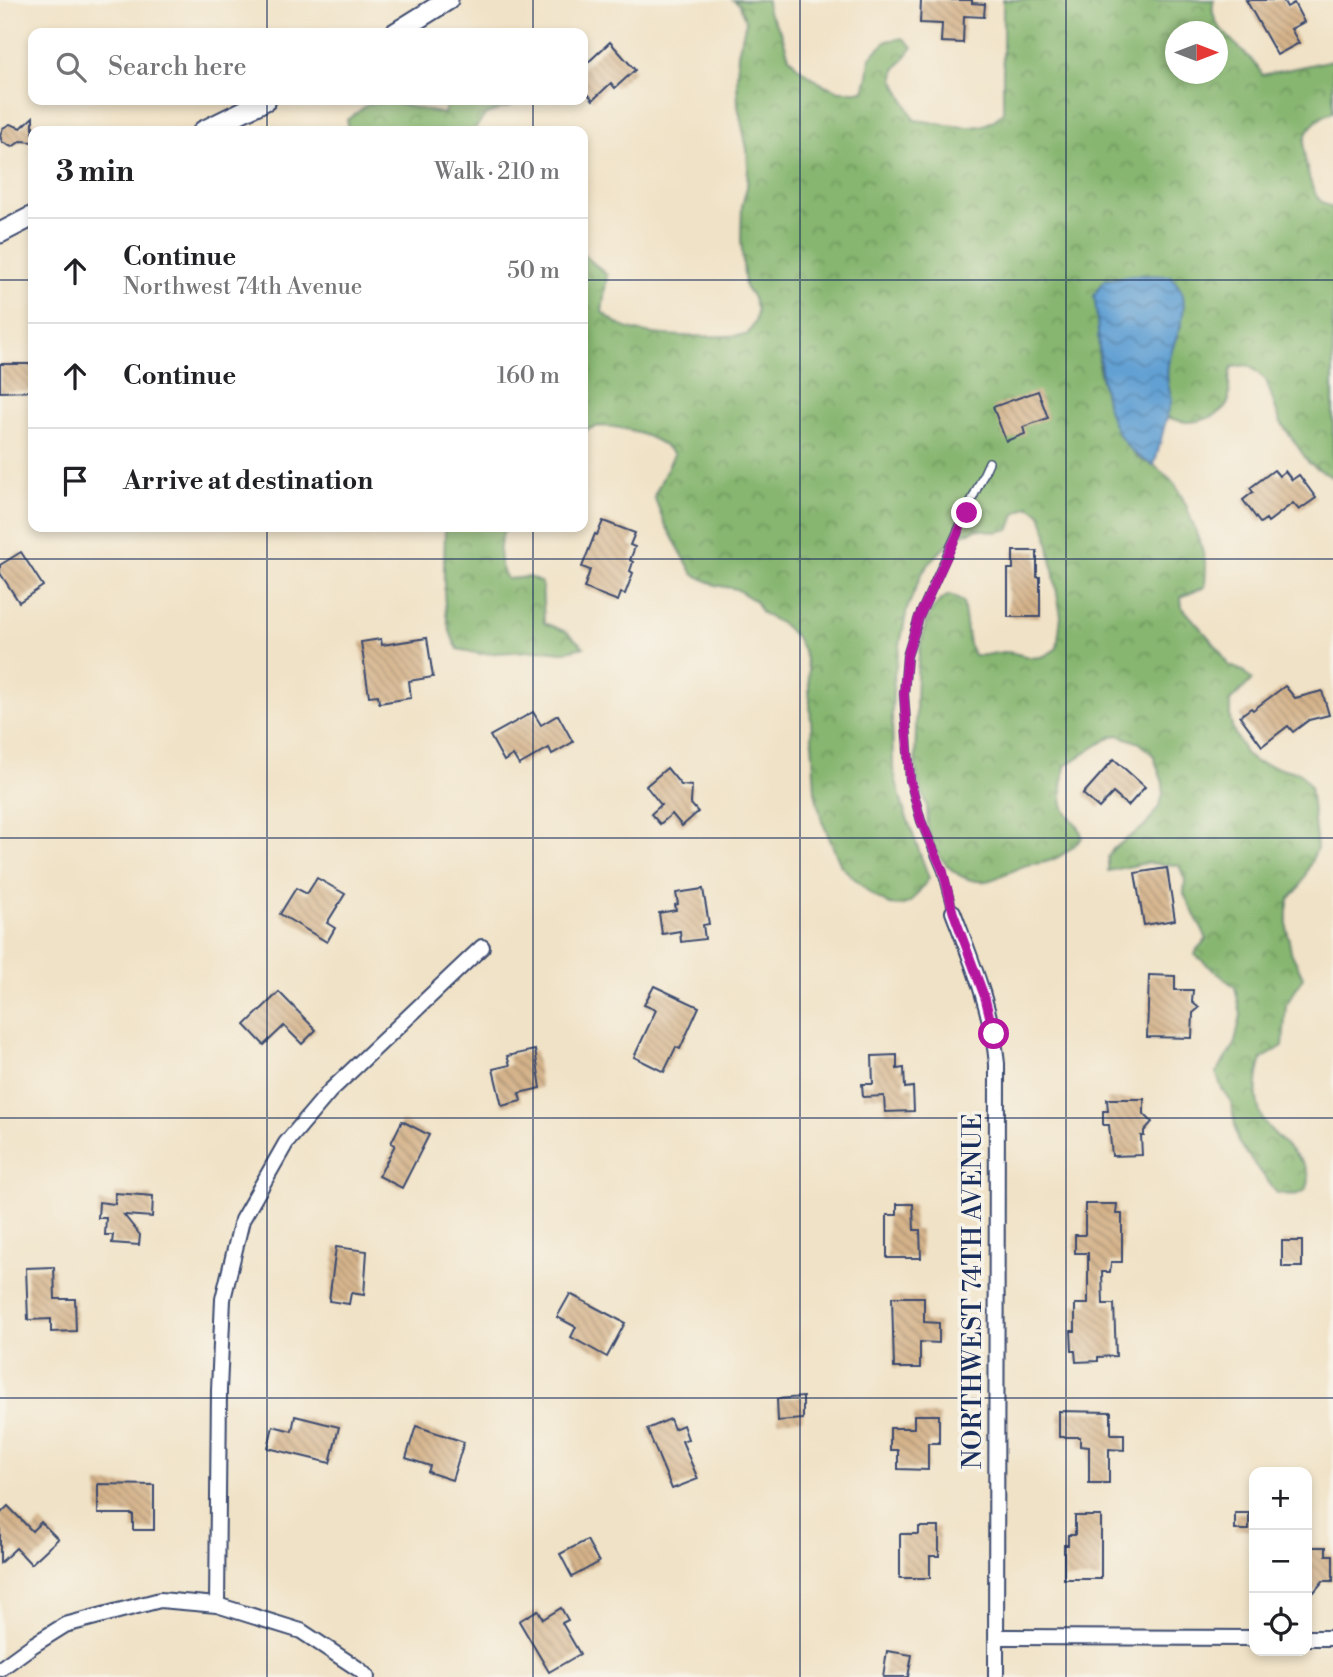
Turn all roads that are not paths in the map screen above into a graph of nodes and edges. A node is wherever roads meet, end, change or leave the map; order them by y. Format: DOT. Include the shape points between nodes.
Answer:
graph roads {
  1 [pos="448,0"];
  2 [pos="403,28"];
  3 [pos="256,105"];
  4 [pos="213,126"];
  5 [pos="28,219"];
  6 [pos="0,233"];
  7 [pos="989,462"];
  8 [pos="953,912"];
  9 [pos="482,947"];
  10 [pos="218,1605"];
  11 [pos="998,1637"];
  12 [pos="1249,1638"];
  13 [pos="1312,1638"];
  14 [pos="1333,1638"];
  15 [pos="0,1669"];
  16 [pos="367,1677"];
  17 [pos="996,1677"];
  1 -- 2 [label="street"];
  3 -- 4 [label="street"];
  5 -- 6 [label="street"];
  7 -- 8 [label="lane" via="919,617 907,656 904,694 910,780"];
  8 -- 11 [label="street, NORTHWEST 74TH AVENUE" via="985,998 998,1063"];
  9 -- 10 [label="street" via="330,1091 286,1143 242,1220 223,1299"];
  10 -- 15 [label="street" via="160,1600 65,1625"];
  10 -- 16 [label="street" via="301,1631"];
  11 -- 12 [label="street"];
  11 -- 17 [label="street, NORTHWEST 74TH AVENUE"];
  13 -- 14 [label="street"];
}
